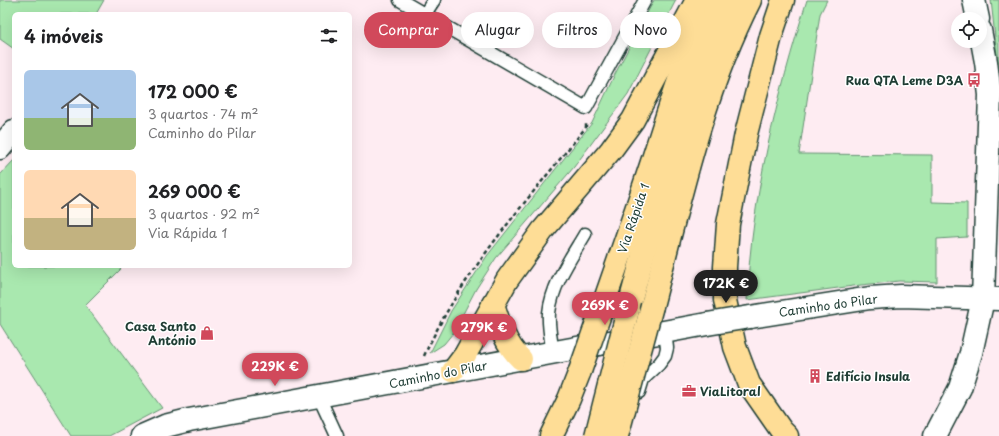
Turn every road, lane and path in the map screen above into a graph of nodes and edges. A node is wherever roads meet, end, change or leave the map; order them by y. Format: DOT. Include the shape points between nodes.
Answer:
graph roads {
  1 [pos="400,0"];
  2 [pos="434,0"];
  3 [pos="645,0"];
  4 [pos="696,0"];
  5 [pos="713,0"];
  6 [pos="729,0"];
  7 [pos="750,0"];
  8 [pos="783,0"];
  9 [pos="974,0"];
  10 [pos="419,12"];
  11 [pos="426,12"];
  12 [pos="977,12"];
  13 [pos="453,32"];
  14 [pos="983,48"];
  15 [pos="586,108"];
  16 [pos="12,133"];
  17 [pos="0,148"];
  18 [pos="585,234"];
  19 [pos="991,299"];
  20 [pos="493,304"];
  21 [pos="665,332"];
  22 [pos="553,353"];
  23 [pos="521,358"];
  24 [pos="453,371"];
  25 [pos="421,377"];
  26 [pos="319,397"];
  27 [pos="142,436"];
  28 [pos="337,436"];
  29 [pos="551,436"];
  30 [pos="596,436"];
  31 [pos="617,436"];
  32 [pos="625,436"];
  33 [pos="787,436"];
  34 [pos="935,436"];
  1 -- 10 [label="lane"];
  2 -- 11 [label="lane"];
  3 -- 15 [label="lane"];
  4 -- 20 [label="highway" via="633,120 543,230"];
  5 -- 29 [label="highway, Via Rápida 1, bridge" via="679,80 580,371"];
  6 -- 30 [label="highway, bridge" via="680,120"];
  7 -- 31 [label="highway, bridge" via="730,41 708,100"];
  8 -- 33 [label="highway" via="746,134 728,224 725,300 735,347 749,384"];
  9 -- 12 [label="street"];
  13 -- 15 [label="lane"];
  14 -- 19 [label="street" via="990,95"];
  15 -- 25 [label="path" via="586,127 471,272 443,317 419,366"];
  16 -- 17 [label="street"];
  18 -- 22 [label="lane" via="551,301 549,326"];
  19 -- 21 [label="street, Caminho do Pilar, bridge" via="901,296 870,298"];
  19 -- 34 [label="street" via="972,347 960,388"];
  20 -- 23 [label="highway" via="507,341 514,353"];
  20 -- 24 [label="highway" via="465,356"];
  21 -- 22 [label="street, Caminho do Pilar"];
  21 -- 32 [label="lane" via="665,356 643,379"];
  22 -- 23 [label="street, Caminho do Pilar"];
  23 -- 24 [label="street, Caminho do Pilar"];
  24 -- 25 [label="street, Caminho do Pilar"];
  25 -- 26 [label="street, Caminho do Pilar"];
  26 -- 27 [label="street, Caminho do Pilar" via="171,424"];
  26 -- 28 [label="lane"];
}
